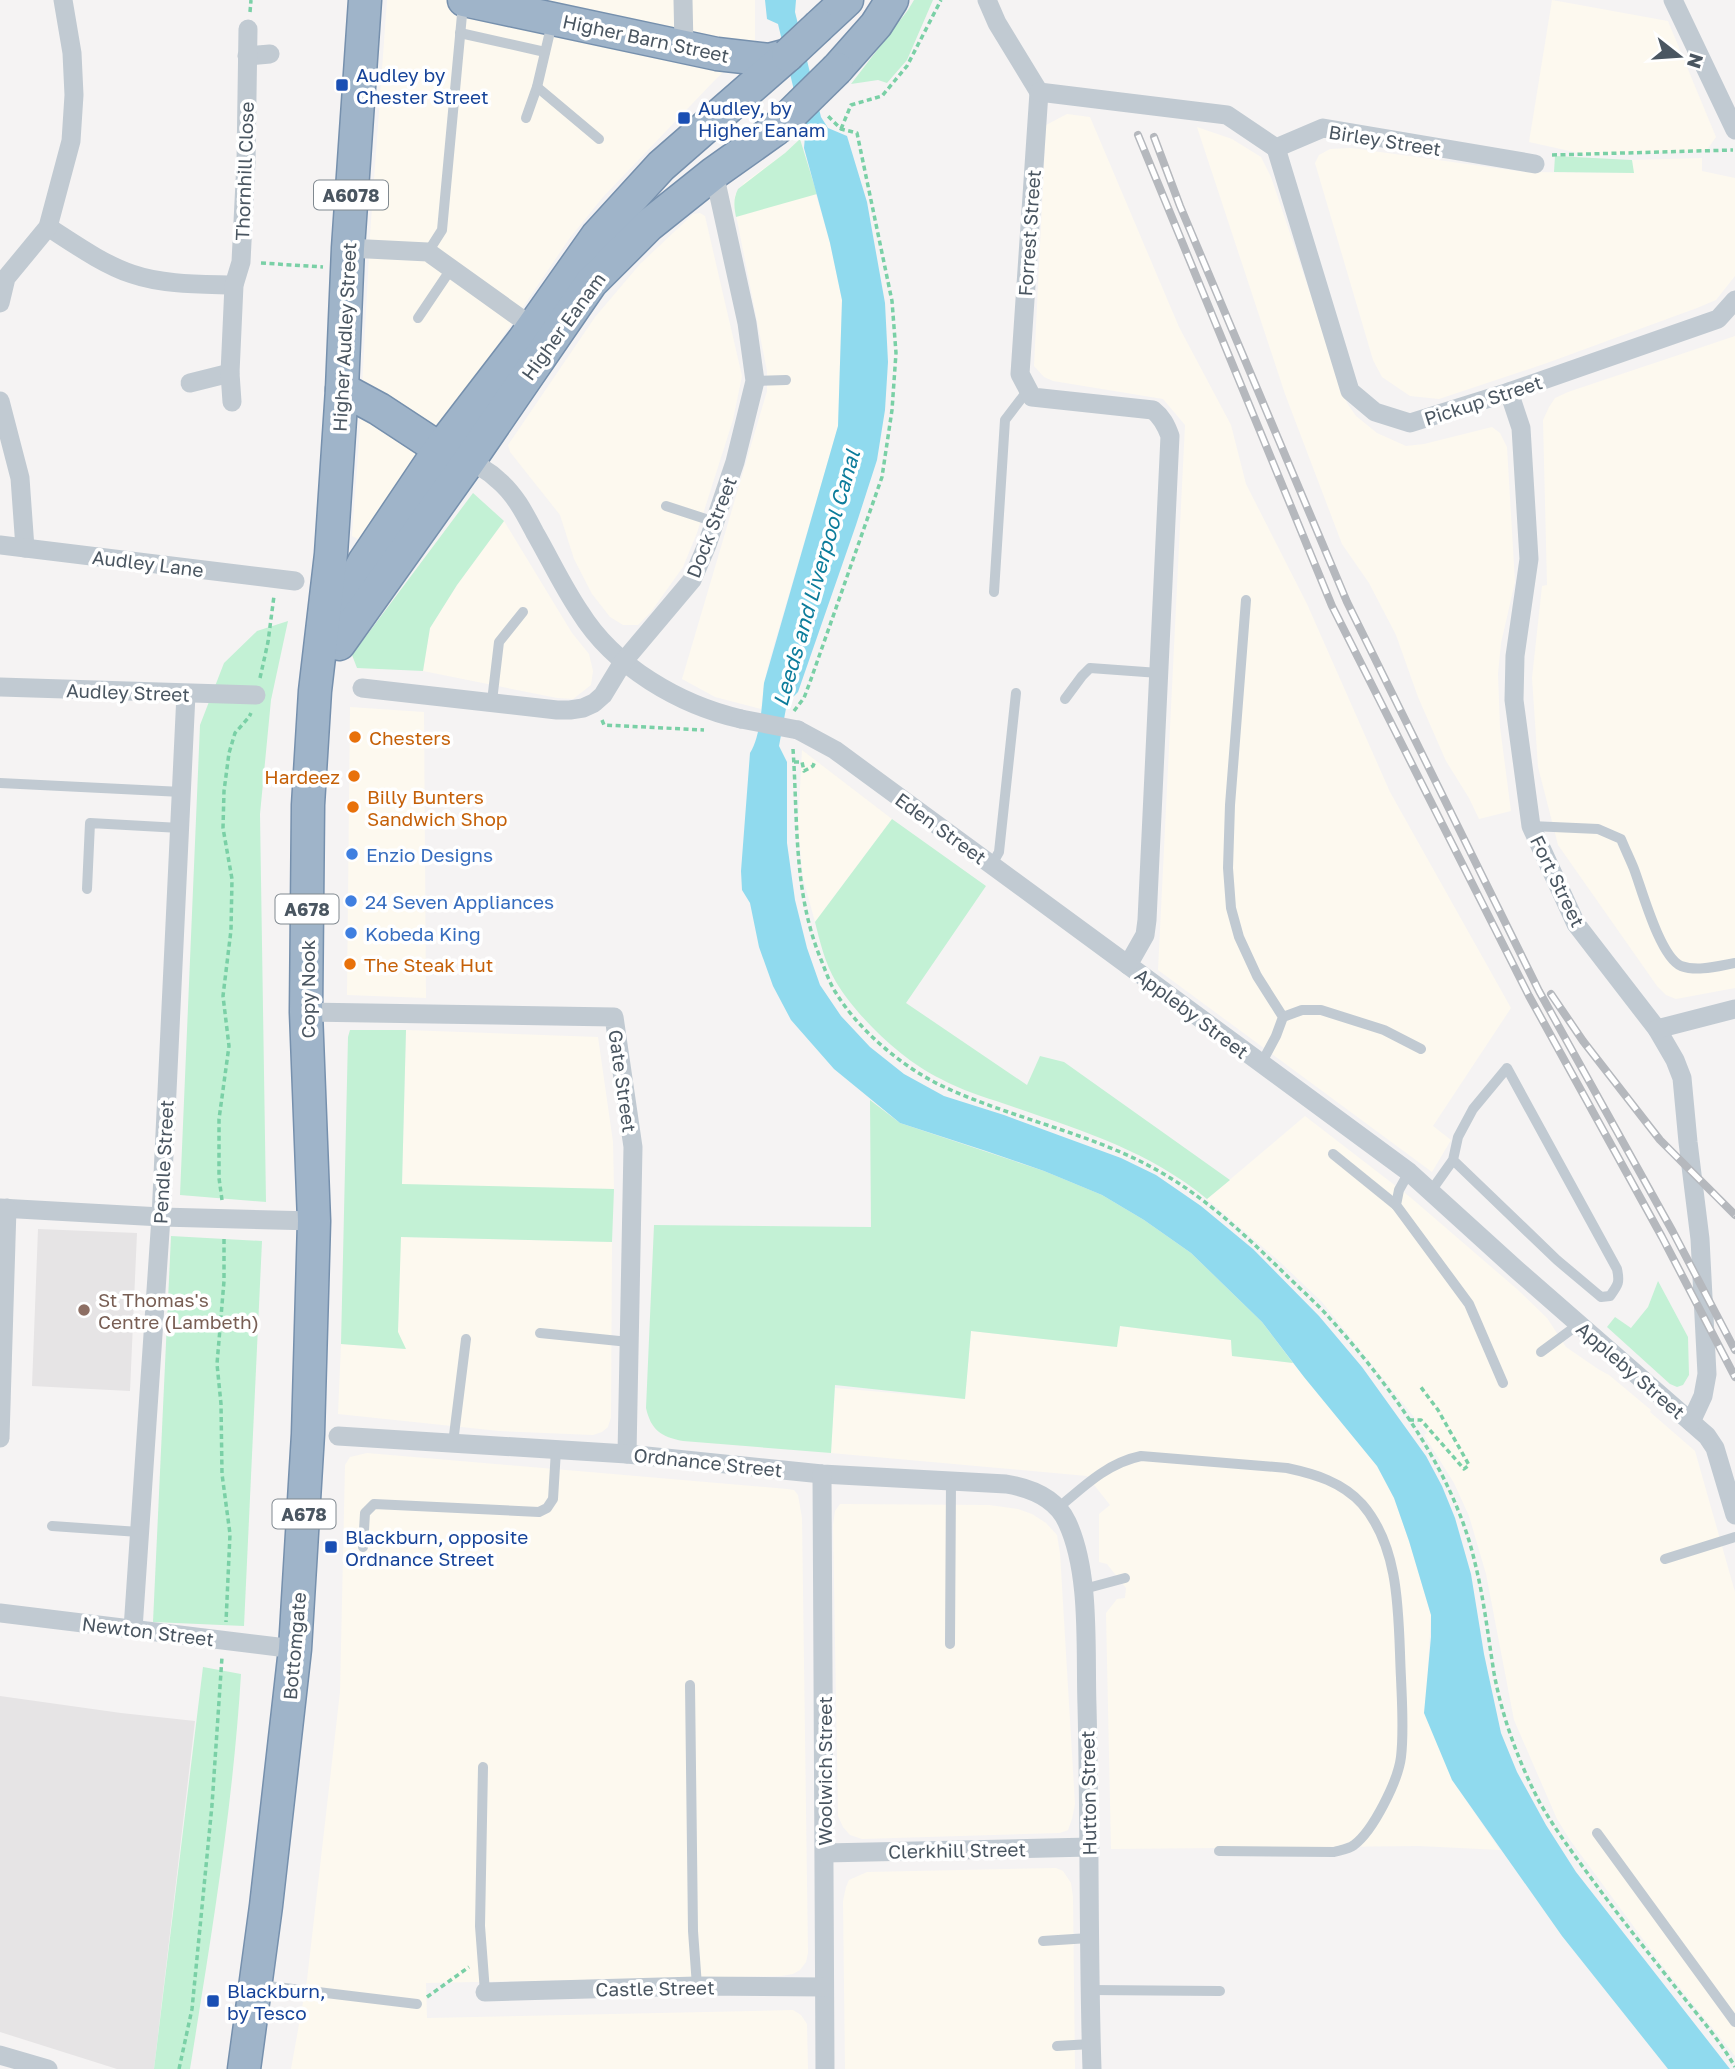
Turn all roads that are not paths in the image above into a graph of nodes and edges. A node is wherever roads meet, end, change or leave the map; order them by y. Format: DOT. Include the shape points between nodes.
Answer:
graph roads {
  1 [pos="63,0"];
  2 [pos="365,0"];
  3 [pos="463,0"];
  4 [pos="683,0"];
  5 [pos="847,0"];
  6 [pos="892,0"];
  7 [pos="987,0"];
  8 [pos="1669,1"];
  9 [pos="553,19"];
  10 [pos="248,29"];
  11 [pos="460,33"];
  12 [pos="684,46"];
  13 [pos="545,52"];
  14 [pos="270,54"];
  15 [pos="247,55"];
  16 [pos="756,59"];
  17 [pos="537,87"];
  18 [pos="744,92"];
  19 [pos="1039,92"];
  20 [pos="526,118"];
  21 [pos="1735,130"];
  22 [pos="598,139"];
  23 [pos="1276,148"];
  24 [pos="744,153"];
  25 [pos="1535,164"];
  26 [pos="714,173"];
  27 [pos="48,227"];
  28 [pos="428,252"];
  29 [pos="347,258"];
  30 [pos="451,269"];
  31 [pos="3,278"];
  32 [pos="234,285"];
  33 [pos="1735,300"];
  34 [pos="0,303"];
  35 [pos="418,318"];
  36 [pos="542,333"];
  37 [pos="230,373"];
  38 [pos="786,380"];
  39 [pos="755,381"];
  40 [pos="1024,382"];
  41 [pos="190,383"];
  42 [pos="342,389"];
  43 [pos="1509,393"];
  44 [pos="0,401"];
  45 [pos="232,402"];
  46 [pos="440,449"];
  47 [pos="469,461"];
  48 [pos="666,506"];
  49 [pos="715,522"];
  50 [pos="0,545"];
  51 [pos="25,548"];
  52 [pos="286,580"];
  53 [pos="994,592"];
  54 [pos="1246,600"];
  55 [pos="523,612"];
  56 [pos="319,659"];
  57 [pos="623,662"];
  58 [pos="1159,673"];
  59 [pos="0,687"];
  60 [pos="362,688"];
  61 [pos="1016,693"];
  62 [pos="186,694"];
  63 [pos="256,695"];
  64 [pos="1065,699"];
  65 [pos="492,701"];
  66 [pos="0,783"];
  67 [pos="182,792"];
  68 [pos="1531,826"];
  69 [pos="180,828"];
  70 [pos="992,866"];
  71 [pos="87,889"];
  72 [pos="1735,962"];
  73 [pos="1128,965"];
  74 [pos="1735,1009"];
  75 [pos="306,1012"];
  76 [pos="1283,1017"];
  77 [pos="1657,1029"];
  78 [pos="1421,1049"];
  79 [pos="1261,1064"];
  80 [pos="1333,1154"];
  81 [pos="1453,1160"];
  82 [pos="1409,1172"];
  83 [pos="1431,1191"];
  84 [pos="1396,1205"];
  85 [pos="4,1208"];
  86 [pos="161,1217"];
  87 [pos="314,1222"];
  88 [pos="1580,1325"];
  89 [pos="540,1333"];
  90 [pos="466,1339"];
  91 [pos="629,1342"];
  92 [pos="1541,1352"];
  93 [pos="1503,1383"];
  94 [pos="1691,1422"];
  95 [pos="338,1436"];
  96 [pos="0,1438"];
  97 [pos="453,1443"];
  98 [pos="556,1450"];
  99 [pos="627,1454"];
  100 [pos="822,1474"];
  101 [pos="951,1480"];
  102 [pos="1062,1514"];
  103 [pos="1735,1515"];
  104 [pos="52,1526"];
  105 [pos="139,1532"];
  106 [pos="1735,1537"];
  107 [pos="363,1547"];
  108 [pos="1665,1559"];
  109 [pos="1125,1578"];
  110 [pos="1084,1588"];
  111 [pos="0,1614"];
  112 [pos="133,1629"];
  113 [pos="950,1644"];
  114 [pos="295,1649"];
  115 [pos="690,1685"];
  116 [pos="483,1767"];
  117 [pos="1597,1833"];
  118 [pos="1090,1847"];
  119 [pos="1219,1851"];
  120 [pos="825,1853"];
  121 [pos="1089,1938"];
  122 [pos="1043,1941"];
  123 [pos="257,1985"];
  124 [pos="697,1986"];
  125 [pos="824,1987"];
  126 [pos="1090,1990"];
  127 [pos="1220,1991"];
  128 [pos="485,1992"];
  129 [pos="417,2004"];
  130 [pos="1735,2022"];
  131 [pos="1091,2044"];
  132 [pos="1057,2046"];
  133 [pos="0,2055"];
  134 [pos="48,2069"];
  135 [pos="244,2069"];
  136 [pos="825,2069"];
  137 [pos="1092,2069"];
  1 -- 27 [label="street" via="72,53 74,107 71,141"];
  2 -- 29 [label="highway, Higher Audley Street / A6078"];
  3 -- 9 [label="highway, Higher Barn Street"];
  3 -- 11 [label="lane"];
  4 -- 12 [label="street"];
  5 -- 16 [label="highway, Higher Eanam, bridge" via="820,26"];
  6 -- 24 [label="highway, Higher Eanam, bridge" via="837,69 776,129"];
  7 -- 19 [label="street"];
  8 -- 21 [label="street"];
  9 -- 12 [label="highway, Higher Barn Street"];
  9 -- 13 [label="lane"];
  10 -- 15 [label="street, Thornhill Close"];
  11 -- 13 [label="lane"];
  11 -- 28 [label="lane" via="442,230"];
  12 -- 16 [label="highway, Higher Barn Street"];
  13 -- 17 [label="lane"];
  14 -- 15 [label="street"];
  15 -- 32 [label="street, Thornhill Close" via="242,262"];
  16 -- 18 [label="highway, Higher Eanam"];
  16 -- 18 [label="highway" via="730,68"];
  17 -- 20 [label="lane"];
  17 -- 22 [label="lane"];
  18 -- 24 [label="highway" via="750,120"];
  18 -- 36 [label="highway, Higher Eanam" via="661,166 597,236"];
  19 -- 23 [label="street" via="1227,115"];
  19 -- 40 [label="street, Forrest Street"];
  23 -- 25 [label="street, Birley Street" via="1323,128"];
  23 -- 43 [label="street, Pickup Street" via="1350,391 1375,412 1410,423"];
  24 -- 26 [label="highway, Higher Eanam"];
  26 -- 36 [label="highway, Higher Eanam" via="649,225"];
  26 -- 39 [label="street, Dock Street" via="749,332"];
  27 -- 31 [label="street"];
  27 -- 32 [label="street" via="132,274 179,283"];
  28 -- 29 [label="street"];
  28 -- 30 [label="street"];
  29 -- 42 [label="highway, Higher Audley Street / A6078"];
  30 -- 35 [label="lane"];
  30 -- 36 [label="street"];
  31 -- 34 [label="street"];
  32 -- 37 [label="street, Thornhill Close"];
  33 -- 43 [label="street, Pickup Street" via="1718,319"];
  36 -- 46 [label="highway, Higher Eanam"];
  36 -- 47 [label="highway, Higher Eanam"];
  37 -- 41 [label="street"];
  37 -- 45 [label="street, Thornhill Close"];
  38 -- 39 [label="lane"];
  39 -- 49 [label="street, Dock Street"];
  40 -- 53 [label="lane" via="1005,420"];
  40 -- 58 [label="street, Appleby Street" via="1032,397 1153,411 1167,425"];
  42 -- 46 [label="highway"];
  42 -- 56 [label="highway, Higher Audley Street / A6078"];
  43 -- 68 [label="street, Fort Street" via="1521,428 1530,559 1515,656 1514,700"];
  44 -- 51 [label="street" via="20,478"];
  46 -- 47 [label="street"];
  46 -- 56 [label="highway, Higher Eanam" via="364,562"];
  47 -- 56 [label="highway, Higher Eanam"];
  47 -- 57 [label="street" via="498,479 519,504 580,614"];
  48 -- 49 [label="lane"];
  49 -- 57 [label="street, Dock Street" via="692,580"];
  50 -- 51 [label="street, Audley Lane"];
  51 -- 52 [label="street, Audley Lane"];
  54 -- 76 [label="lane" via="1227,868 1239,937"];
  55 -- 65 [label="lane" via="499,642"];
  56 -- 75 [label="highway, Copy Nook / A678" via="308,805"];
  57 -- 65 [label="street, Dock Street" via="594,703 570,710"];
  57 -- 70 [label="street, Eden Street, bridge" via="682,701 715,713 794,727 835,750"];
  58 -- 64 [label="lane" via="1090,668"];
  58 -- 73 [label="street, Appleby Street" via="1147,920 1145,935"];
  59 -- 62 [label="street, Audley Street"];
  60 -- 65 [label="street"];
  61 -- 70 [label="lane" via="999,852"];
  62 -- 63 [label="street, Audley Street"];
  62 -- 67 [label="street, Pendle Street"];
  66 -- 67 [label="lane"];
  67 -- 69 [label="street, Pendle Street"];
  68 -- 72 [label="lane" via="1598,829 1621,839 1651,918 1674,962 1697,969"];
  68 -- 77 [label="street, Fort Street" via="1577,925"];
  69 -- 71 [label="lane" via="90,823"];
  69 -- 86 [label="street, Pendle Street"];
  70 -- 73 [label="street, Eden Street"];
  73 -- 79 [label="street, Appleby Street"];
  74 -- 77 [label="street"];
  75 -- 87 [label="highway, Copy Nook / A678"];
  75 -- 91 [label="street, Gate Street" via="614,1017 633,1147"];
  76 -- 78 [label="lane" via="1321,1010 1384,1030"];
  76 -- 79 [label="lane"];
  77 -- 94 [label="street, Fort Street" via="1682,1078 1700,1239 1707,1374"];
  79 -- 82 [label="street, Appleby Street"];
  80 -- 84 [label="lane"];
  81 -- 81 [label="lane" via="1557,1260 1601,1297 1610,1296 1619,1282 1617,1269 1507,1068 1473,1109"];
  81 -- 83 [label="lane"];
  82 -- 83 [label="street, Appleby Street"];
  82 -- 84 [label="lane"];
  83 -- 88 [label="street, Appleby Street"];
  84 -- 93 [label="lane" via="1469,1304"];
  85 -- 86 [label="street"];
  85 -- 96 [label="street"];
  86 -- 87 [label="street"];
  86 -- 105 [label="street, Pendle Street"];
  87 -- 114 [label="highway, Bottomgate / A678" via="309,1434"];
  88 -- 92 [label="lane"];
  88 -- 94 [label="street, Appleby Street"];
  89 -- 91 [label="lane"];
  90 -- 97 [label="lane"];
  91 -- 99 [label="street, Gate Street"];
  94 -- 103 [label="street, Appleby Street" via="1715,1448"];
  95 -- 97 [label="street, Ordnance Street"];
  97 -- 98 [label="street, Ordnance Street"];
  98 -- 99 [label="street, Ordnance Street"];
  98 -- 107 [label="lane" via="553,1499 548,1508 539,1512 374,1504 365,1513"];
  99 -- 100 [label="street, Ordnance Street"];
  100 -- 101 [label="street, Ordnance Street"];
  100 -- 120 [label="street, Woolwich Street"];
  101 -- 102 [label="street, Ordnance Street" via="1033,1490"];
  101 -- 113 [label="lane"];
  102 -- 110 [label="street, Hutton Street"];
  102 -- 119 [label="lane" via="1095,1476 1140,1456 1311,1473 1348,1491 1374,1523 1394,1579 1398,1623 1401,1757 1390,1793 1353,1847 1334,1852"];
  104 -- 105 [label="lane"];
  105 -- 112 [label="street, Pendle Street"];
  106 -- 108 [label="lane"];
  109 -- 110 [label="lane"];
  110 -- 118 [label="street, Hutton Street"];
  111 -- 112 [label="street, Newton Street"];
  112 -- 114 [label="street, Newton Street"];
  114 -- 123 [label="highway, Bottomgate / A678"];
  115 -- 124 [label="lane"];
  116 -- 128 [label="lane" via="480,1926"];
  117 -- 130 [label="lane"];
  118 -- 120 [label="street, Clerkhill Street"];
  118 -- 121 [label="street, Hutton Street"];
  120 -- 125 [label="street, Woolwich Street"];
  121 -- 122 [label="lane"];
  121 -- 126 [label="street, Hutton Street"];
  123 -- 129 [label="lane"];
  123 -- 135 [label="highway, Bottomgate / A678"];
  124 -- 125 [label="street, Castle Street"];
  124 -- 128 [label="street, Castle Street"];
  125 -- 136 [label="street, Woolwich Street"];
  126 -- 127 [label="lane"];
  126 -- 131 [label="street, Hutton Street"];
  131 -- 132 [label="lane"];
  131 -- 137 [label="street, Hutton Street"];
  133 -- 134 [label="street"];
}
